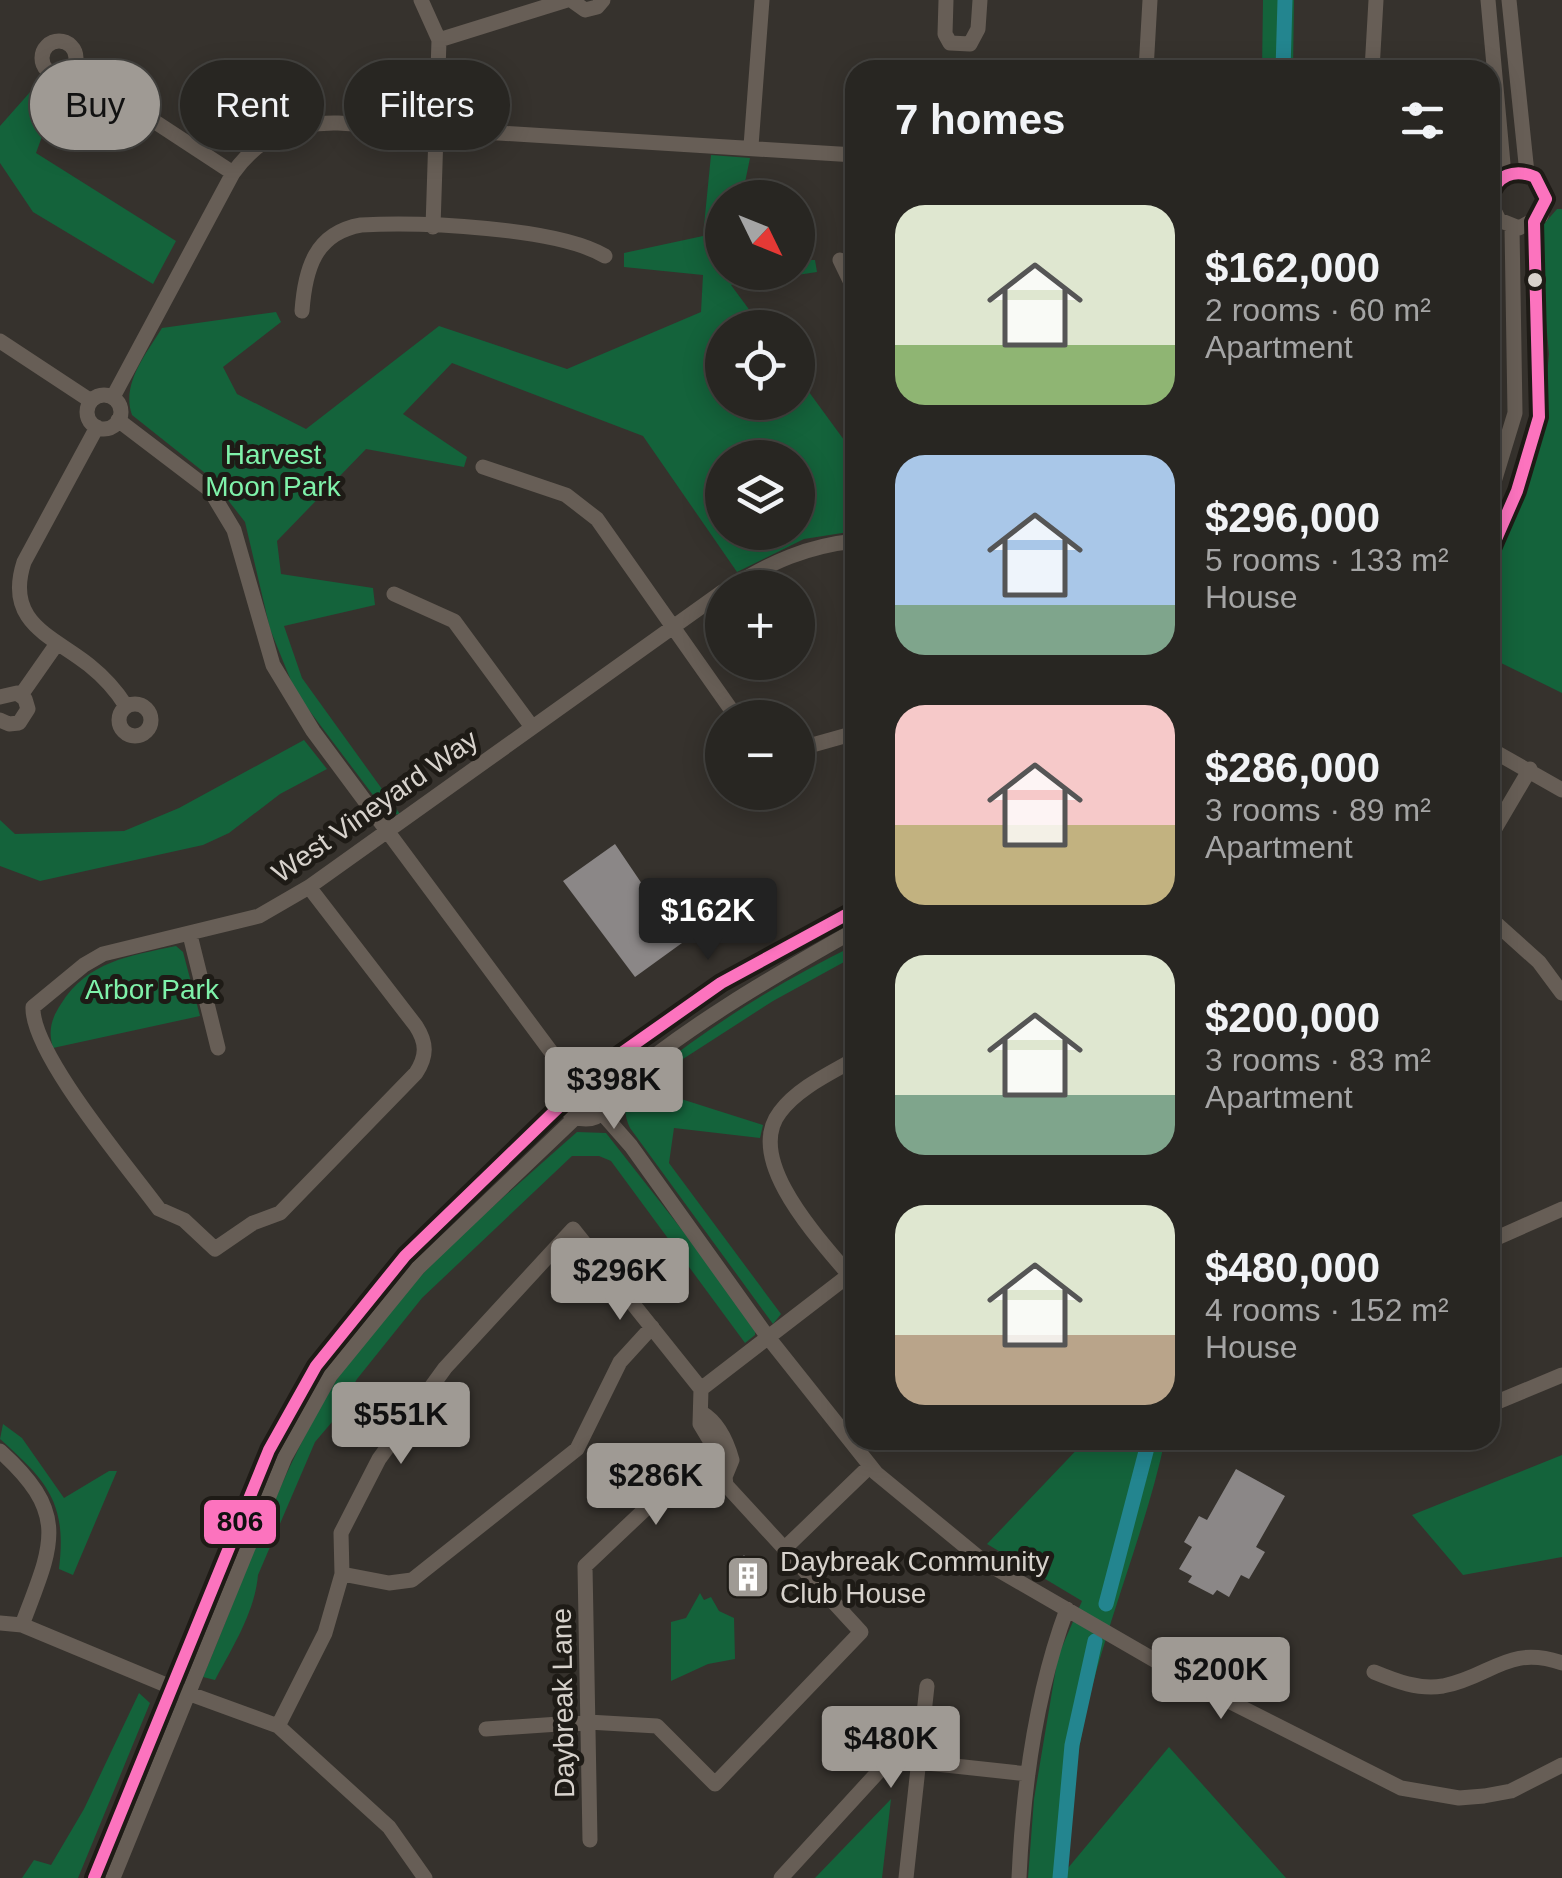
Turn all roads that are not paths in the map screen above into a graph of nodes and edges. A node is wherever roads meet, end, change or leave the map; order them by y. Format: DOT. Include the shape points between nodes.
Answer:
graph roads {
  1 [pos="420,0"];
  2 [pos="569,0"];
  3 [pos="603,0"];
  4 [pos="762,0"];
  5 [pos="946,0"];
  6 [pos="980,0"];
  7 [pos="1150,0"];
  8 [pos="1376,0"];
  9 [pos="1488,0"];
  10 [pos="1510,0"];
  11 [pos="439,40"];
  12 [pos="439,60"];
  13 [pos="1147,60"];
  14 [pos="1373,60"];
  15 [pos="1493,60"];
  16 [pos="344,123"];
  17 [pos="160,125"];
  18 [pos="1500,131"];
  19 [pos="510,132"];
  20 [pos="752,146"];
  21 [pos="436,150"];
  22 [pos="845,153"];
  23 [pos="233,173"];
  24 [pos="1527,173"];
  25 [pos="1504,175"];
  26 [pos="1500,179"];
  27 [pos="1554,199"];
  28 [pos="1500,219"];
  29 [pos="1534,222"];
  30 [pos="432,227"];
  31 [pos="1512,227"];
  32 [pos="606,256"];
  33 [pos="840,260"];
  34 [pos="845,270"];
  35 [pos="302,310"];
  36 [pos="0,341"];
  37 [pos="113,397"];
  38 [pos="91,401"];
  39 [pos="118,420"];
  40 [pos="97,427"];
  41 [pos="1500,463"];
  42 [pos="483,467"];
  43 [pos="1500,530"];
  44 [pos="845,542"];
  45 [pos="761,570"];
  46 [pos="394,594"];
  47 [pos="705,604"];
  48 [pos="673,627"];
  49 [pos="56,645"];
  50 [pos="22,695"];
  51 [pos="0,697"];
  52 [pos="725,700"];
  53 [pos="126,706"];
  54 [pos="0,720"];
  55 [pos="532,727"];
  56 [pos="845,736"];
  57 [pos="815,744"];
  58 [pos="1500,755"];
  59 [pos="1530,770"];
  60 [pos="1562,790"];
  61 [pos="1500,820"];
  62 [pos="386,830"];
  63 [pos="310,887"];
  64 [pos="845,915"];
  65 [pos="1500,927"];
  66 [pos="190,935"];
  67 [pos="845,936"];
  68 [pos="1562,992"];
  69 [pos="218,1048"];
  70 [pos="845,1065"];
  71 [pos="596,1071"];
  72 [pos="569,1076"];
  73 [pos="611,1091"];
  74 [pos="563,1103"];
  75 [pos="602,1113"];
  76 [pos="576,1117"];
  77 [pos="1562,1210"];
  78 [pos="1500,1237"];
  79 [pos="845,1269"];
  80 [pos="845,1283"];
  81 [pos="652,1327"];
  82 [pos="767,1336"];
  83 [pos="1562,1375"];
  84 [pos="701,1389"];
  85 [pos="1500,1400"];
  86 [pos="845,1434"];
  87 [pos="857,1450"];
  88 [pos="0,1451"];
  89 [pos="870,1466"];
  90 [pos="725,1481"];
  91 [pos="784,1548"];
  92 [pos="342,1574"];
  93 [pos="1067,1609"];
  94 [pos="0,1622"];
  95 [pos="22,1624"];
  96 [pos="1562,1663"];
  97 [pos="1374,1672"];
  98 [pos="926,1686"];
  99 [pos="170,1687"];
  100 [pos="188,1694"];
  101 [pos="588,1722"];
  102 [pos="278,1726"];
  103 [pos="486,1729"];
  104 [pos="918,1762"];
  105 [pos="1562,1765"];
  106 [pos="1028,1774"];
  107 [pos="590,1840"];
  108 [pos="94,1878"];
  109 [pos="113,1878"];
  110 [pos="425,1878"];
  111 [pos="781,1878"];
  112 [pos="906,1878"];
  113 [pos="1019,1878"];
  1 -- 11 [label="street"];
  2 -- 3 [label="street" via="585,10"];
  2 -- 11 [label="street"];
  4 -- 20 [label="street"];
  5 -- 6 [label="street" via="945,34 960,46 976,37"];
  7 -- 13 [label="street"];
  8 -- 14 [label="street"];
  9 -- 15 [label="street"];
  10 -- 24 [label="street"];
  11 -- 12 [label="street"];
  16 -- 23 [label="street" via="284,130 260,143"];
  17 -- 23 [label="street"];
  18 -- 25 [label="street"];
  19 -- 20 [label="street"];
  20 -- 22 [label="street"];
  21 -- 30 [label="street"];
  23 -- 37 [label="street"];
  24 -- 25 [label="street"];
  24 -- 27 [label="street"];
  25 -- 26 [label="street"];
  27 -- 29 [label="street"];
  28 -- 31 [label="street"];
  29 -- 31 [label="street"];
  29 -- 43 [label="street" via="1539,417"];
  30 -- 32 [label="street" via="567,238"];
  30 -- 35 [label="street" via="341,228 309,264"];
  31 -- 41 [label="street" via="1515,413"];
  33 -- 34 [label="street"];
  36 -- 38 [label="street"];
  37 -- 38 [label="street"];
  37 -- 39 [label="street" via="121,410"];
  38 -- 40 [label="street" via="88,416"];
  39 -- 40 [label="street"];
  39 -- 62 [label="street" via="210,490 234,530 273,665"];
  40 -- 49 [label="street" via="21,574 32,623"];
  42 -- 48 [label="street" via="585,508"];
  44 -- 45 [label="street" via="783,557"];
  46 -- 55 [label="street" via="454,621"];
  47 -- 48 [label="street, West Vineyard Way"];
  48 -- 52 [label="street"];
  48 -- 55 [label="street, West Vineyard Way"];
  49 -- 50 [label="street"];
  49 -- 53 [label="street" via="86,662"];
  50 -- 51 [label="street"];
  50 -- 54 [label="street" via="28,704 24,719"];
  55 -- 62 [label="street, West Vineyard Way"];
  56 -- 57 [label="street"];
  58 -- 59 [label="street"];
  59 -- 60 [label="street"];
  59 -- 61 [label="street"];
  62 -- 63 [label="street, West Vineyard Way"];
  62 -- 72 [label="street"];
  63 -- 66 [label="street, West Vineyard Way" via="259,916"];
  63 -- 66 [label="street, West Vineyard Way" via="416,1026 425,1056 280,1213 252,1223 216,1249 184,1220 158,1209 32,1022 33,1007 84,964"];
  64 -- 71 [label="street" via="760,957"];
  65 -- 68 [label="street"];
  66 -- 69 [label="street"];
  67 -- 73 [label="street" via="755,987"];
  70 -- 79 [label="street" via="796,1095 771,1126 768,1150 776,1177"];
  71 -- 72 [label="street"];
  71 -- 73 [label="street"];
  72 -- 74 [label="street"];
  73 -- 75 [label="street"];
  74 -- 76 [label="street"];
  74 -- 99 [label="street" via="405,1256 316,1366 270,1450"];
  75 -- 76 [label="street"];
  75 -- 82 [label="street"];
  76 -- 100 [label="street" via="418,1268 330,1376 286,1457"];
  77 -- 78 [label="street"];
  80 -- 82 [label="street"];
  81 -- 84 [label="street"];
  81 -- 92 [label="street" via="620,1362 577,1449 542,1479 412,1580 389,1584"];
  81 -- 92 [label="street" via="573,1229 444,1368 379,1460 342,1533"];
  82 -- 84 [label="street"];
  82 -- 86 [label="street"];
  83 -- 85 [label="street"];
  84 -- 90 [label="street" via="700,1424"];
  87 -- 89 [label="street"];
  88 -- 95 [label="street" via="44,1501 51,1533"];
  89 -- 91 [label="street"];
  89 -- 93 [label="street" via="983,1561"];
  90 -- 91 [label="street"];
  90 -- 101 [label="street, Daybreak Lane" via="686,1484 658,1496 585,1566"];
  91 -- 101 [label="street" via="861,1632 716,1784 657,1726"];
  92 -- 102 [label="street" via="325,1632"];
  93 -- 105 [label="street" via="1401,1788 1484,1796"];
  93 -- 106 [label="street" via="1047,1670"];
  94 -- 95 [label="street"];
  95 -- 99 [label="street"];
  96 -- 97 [label="street" via="1522,1656 1425,1687"];
  98 -- 104 [label="street"];
  99 -- 100 [label="street"];
  99 -- 108 [label="street"];
  100 -- 102 [label="street"];
  100 -- 109 [label="street"];
  101 -- 103 [label="street"];
  101 -- 107 [label="street, Daybreak Lane"];
  102 -- 110 [label="street" via="389,1827"];
  104 -- 106 [label="street"];
  104 -- 111 [label="street" via="890,1759"];
  104 -- 112 [label="street"];
  106 -- 113 [label="street"];
}
